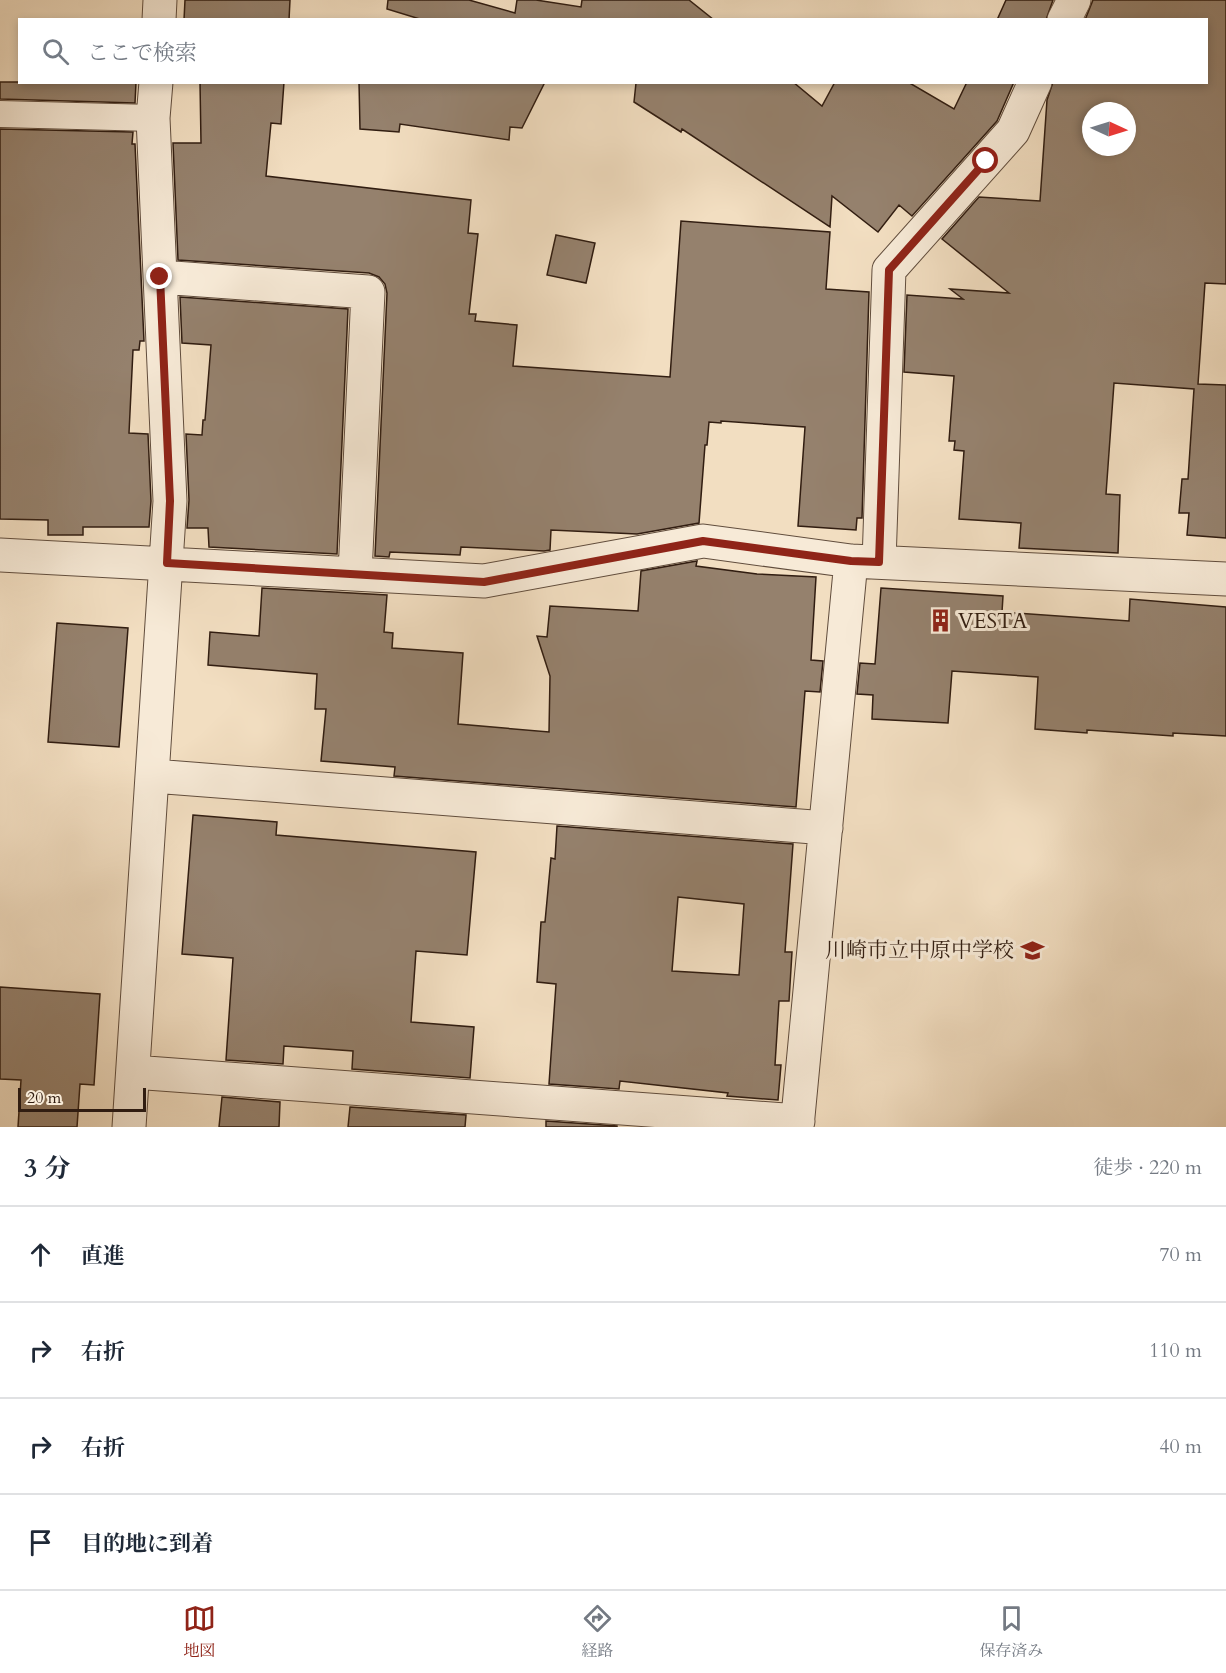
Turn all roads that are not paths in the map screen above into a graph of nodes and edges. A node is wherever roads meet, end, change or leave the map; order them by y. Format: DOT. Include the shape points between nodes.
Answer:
graph roads {
  1 [pos="160,0"];
  2 [pos="1074,0"];
  3 [pos="159,18"];
  4 [pos="1065,18"];
  5 [pos="156,84"];
  6 [pos="1034,84"];
  7 [pos="0,114"];
  8 [pos="153,118"];
  9 [pos="160,277"];
  10 [pos="0,555"];
  11 [pos="865,561"];
  12 [pos="167,563"];
  13 [pos="355,574"];
  14 [pos="1226,579"];
  15 [pos="153,776"];
  16 [pos="826,828"];
  17 [pos="133,1072"];
  18 [pos="798,1124"];
  19 [pos="129,1127"];
  1 -- 3 [label="street"];
  2 -- 4 [label="street"];
  5 -- 8 [label="street"];
  6 -- 11 [label="street" via="1012,131 889,270"];
  7 -- 8 [label="lane"];
  8 -- 9 [label="street"];
  9 -- 12 [label="street" via="170,501"];
  9 -- 13 [label="street" via="368,292"];
  10 -- 12 [label="street"];
  11 -- 13 [label="street" via="703,541 484,582"];
  11 -- 14 [label="street"];
  11 -- 16 [label="street"];
  12 -- 13 [label="street"];
  12 -- 15 [label="street"];
  15 -- 16 [label="street"];
  15 -- 17 [label="street"];
  16 -- 18 [label="street"];
  17 -- 18 [label="street"];
  17 -- 19 [label="street"];
}
